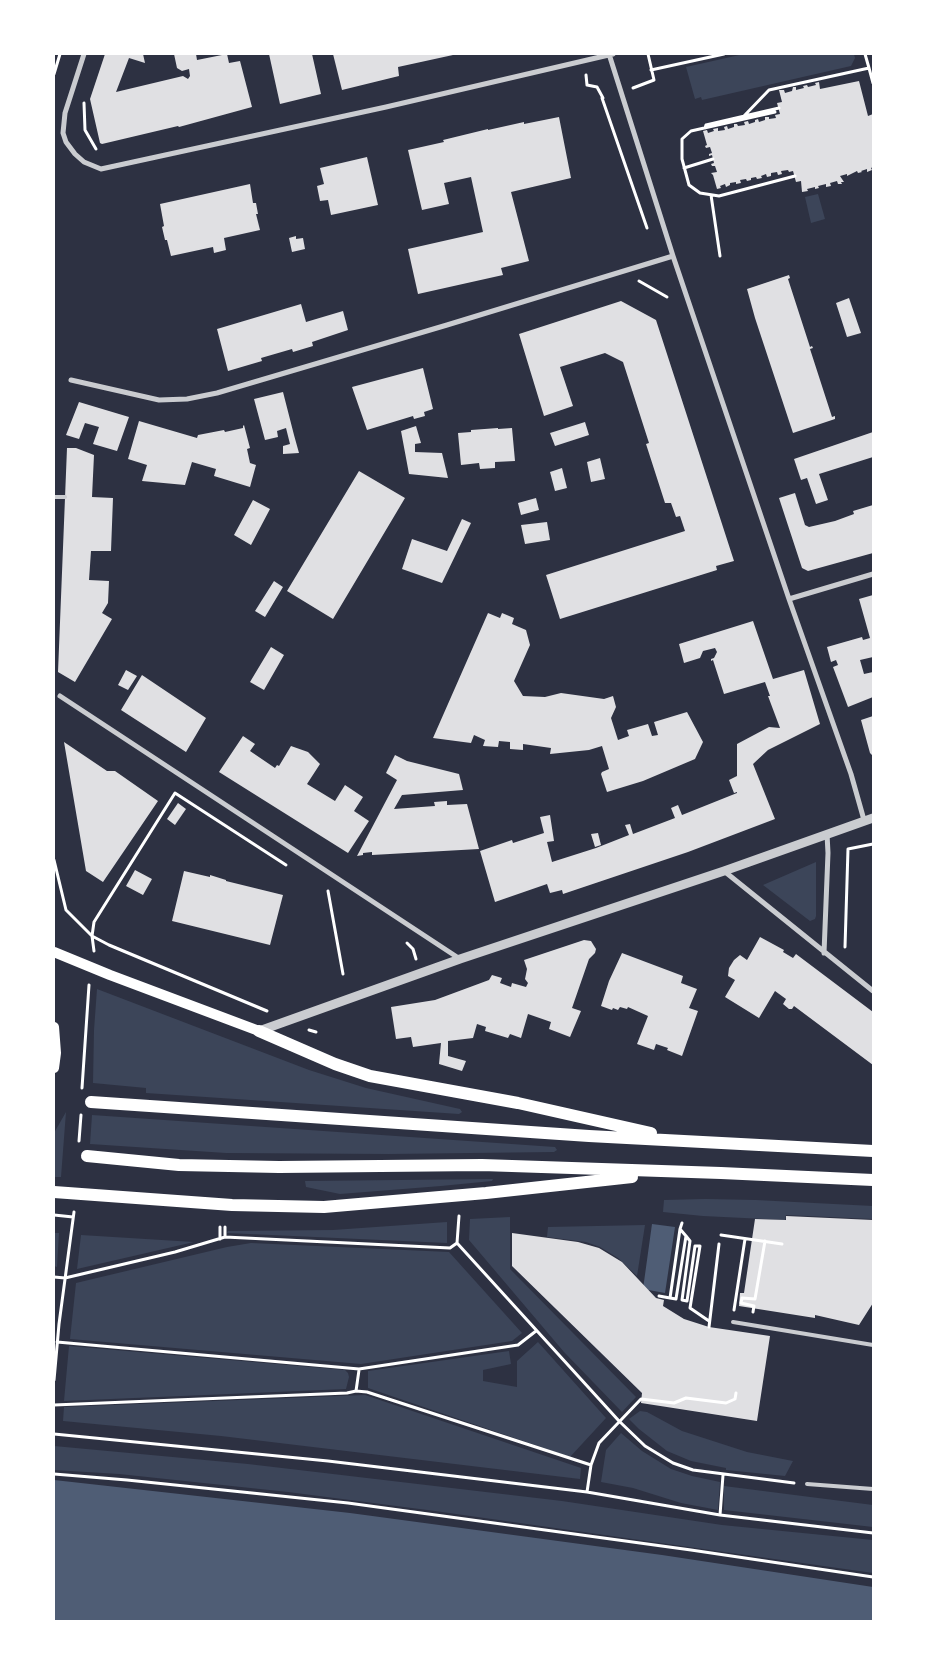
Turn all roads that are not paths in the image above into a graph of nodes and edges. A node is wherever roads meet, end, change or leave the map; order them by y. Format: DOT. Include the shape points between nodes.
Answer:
graph roads {
  1 [pos="84,54"];
  2 [pos="610,54"];
  3 [pos="673,256"];
  4 [pos="71,380"];
  5 [pos="54,497"];
  6 [pos="65,497"];
  7 [pos="873,574"];
  8 [pos="789,599"];
  9 [pos="60,696"];
  10 [pos="869,819"];
  11 [pos="827,834"];
  12 [pos="724,870"];
  13 [pos="54,952"];
  14 [pos="824,953"];
  15 [pos="460,959"];
  16 [pos="873,991"];
  17 [pos="54,1026"];
  18 [pos="259,1032"];
  19 [pos="54,1068"];
  20 [pos="86,1098"];
  21 [pos="682,1140"];
  22 [pos="873,1151"];
  23 [pos="83,1153"];
  24 [pos="677,1172"];
  25 [pos="873,1180"];
  26 [pos="54,1192"];
  27 [pos="732,1322"];
  28 [pos="873,1345"];
  29 [pos="807,1484"];
  30 [pos="873,1489"];
  1 -- 2 [label="street" via="65,113 63,134 75,154 101,169"];
  2 -- 3 [label="street"];
  3 -- 4 [label="street" via="188,399 160,400"];
  3 -- 8 [label="street"];
  5 -- 6 [label="lane"];
  7 -- 8 [label="street"];
  8 -- 10 [label="street"];
  9 -- 15 [label="street"];
  10 -- 11 [label="street"];
  11 -- 12 [label="street"];
  11 -- 14 [label="street"];
  12 -- 14 [label="street"];
  12 -- 15 [label="street"];
  13 -- 18 [label="main road"];
  14 -- 16 [label="street"];
  15 -- 18 [label="street"];
  17 -- 19 [label="main road"];
  18 -- 21 [label="main road" via="370,1076 518,1103"];
  20 -- 21 [label="main road"];
  21 -- 22 [label="main road"];
  23 -- 24 [label="main road" via="178,1165 482,1165"];
  24 -- 25 [label="main road"];
  24 -- 26 [label="main road" via="324,1207 232,1205"];
  27 -- 28 [label="lane"];
  29 -- 30 [label="lane"];
}
